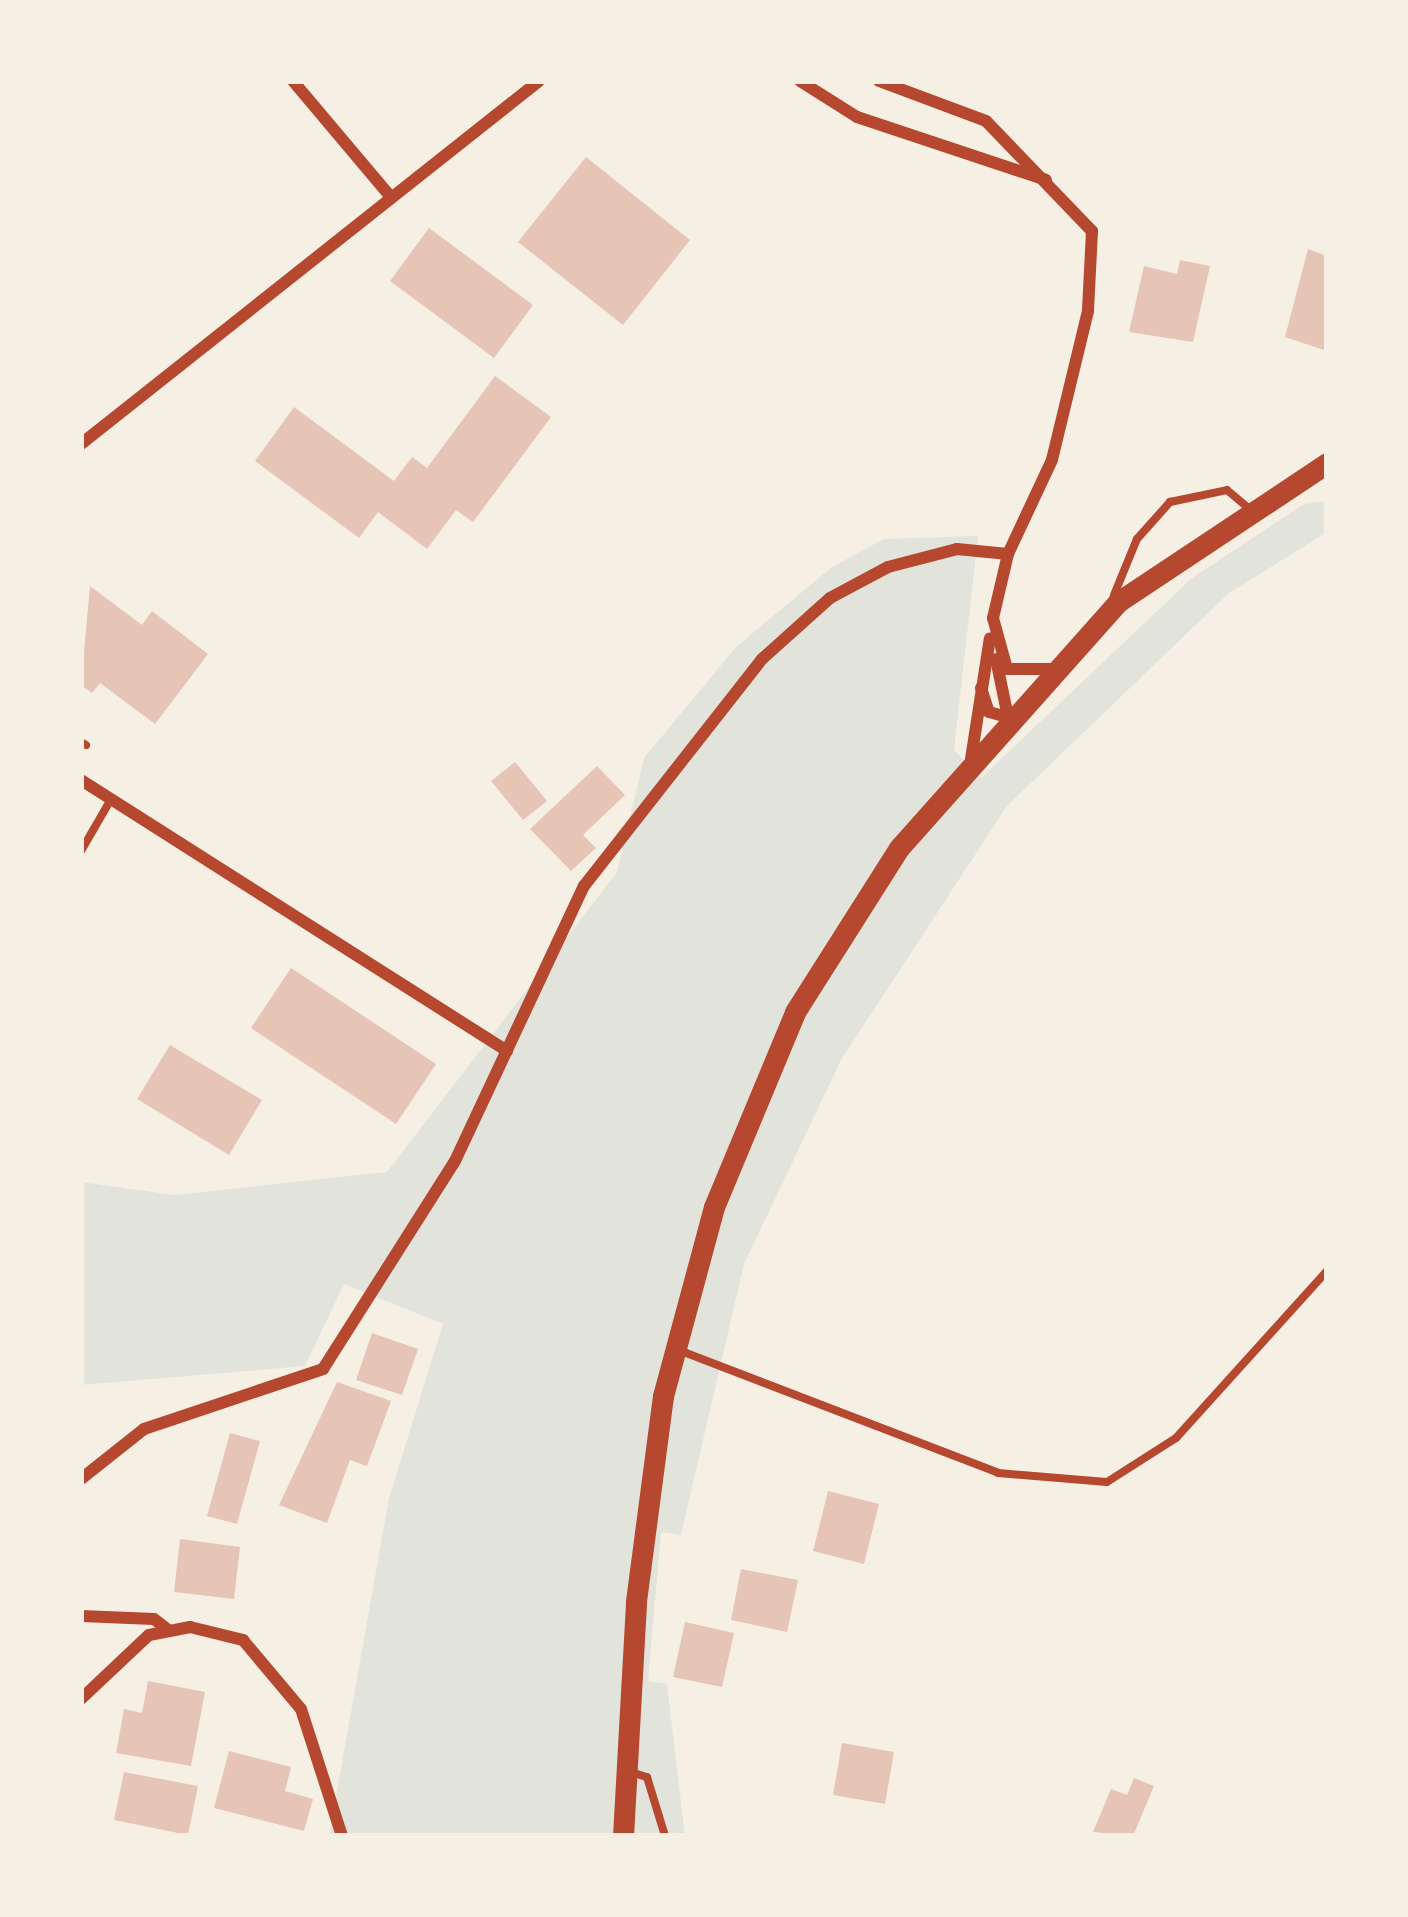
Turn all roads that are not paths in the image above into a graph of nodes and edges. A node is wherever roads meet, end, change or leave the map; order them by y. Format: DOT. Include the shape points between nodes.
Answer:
graph roads {
  1 [pos="293,81"];
  2 [pos="539,81"];
  3 [pos="800,81"];
  4 [pos="879,81"];
  5 [pos="390,196"];
  6 [pos="1079,208"];
  7 [pos="81,444"];
  8 [pos="1327,463"];
  9 [pos="1251,510"];
  10 [pos="1008,554"];
  11 [pos="1105,616"];
  12 [pos="993,625"];
  13 [pos="994,648"];
  14 [pos="1056,668"];
  15 [pos="981,669"];
  16 [pos="1009,717"];
  17 [pos="968,764"];
  18 [pos="81,780"];
  19 [pos="110,801"];
  20 [pos="81,851"];
  21 [pos="507,1051"];
  22 [pos="1327,1271"];
  23 [pos="674,1349"];
  24 [pos="81,1479"];
  25 [pos="81,1616"];
  26 [pos="167,1629"];
  27 [pos="81,1699"];
  28 [pos="626,1771"];
  29 [pos="342,1836"];
  30 [pos="623,1836"];
  31 [pos="665,1836"];
  1 -- 5 [label="street"];
  2 -- 5 [label="street"];
  3 -- 6 [label="street" via="857,117 1019,166"];
  4 -- 6 [label="street" via="986,121"];
  5 -- 7 [label="street"];
  6 -- 10 [label="street" via="1094,243 1088,311 1044,490"];
  8 -- 9 [label="main road"];
  9 -- 11 [label="main road"];
  9 -- 11 [label="lane" via="1227,490 1170,502 1131,548"];
  10 -- 12 [label="street"];
  10 -- 21 [label="street" via="957,549 888,567 830,598 762,659 584,886"];
  11 -- 14 [label="main road"];
  12 -- 13 [label="street"];
  12 -- 15 [label="street"];
  13 -- 14 [label="street" via="1015,673"];
  13 -- 16 [label="street"];
  14 -- 16 [label="main road"];
  15 -- 16 [label="street" via="989,712"];
  15 -- 17 [label="street"];
  16 -- 17 [label="main road"];
  17 -- 23 [label="main road" via="898,848 795,1012 714,1207"];
  18 -- 19 [label="street"];
  19 -- 20 [label="lane"];
  19 -- 21 [label="street"];
  21 -- 24 [label="street" via="439,1190 320,1373 144,1429"];
  22 -- 23 [label="lane" via="1176,1438 1107,1482 998,1473"];
  23 -- 28 [label="main road" via="640,1555"];
  25 -- 26 [label="street" via="154,1618"];
  26 -- 27 [label="street" via="118,1654"];
  26 -- 29 [label="street" via="233,1636 275,1670 306,1718"];
  28 -- 30 [label="main road"];
  28 -- 31 [label="lane" via="647,1778"];
}
